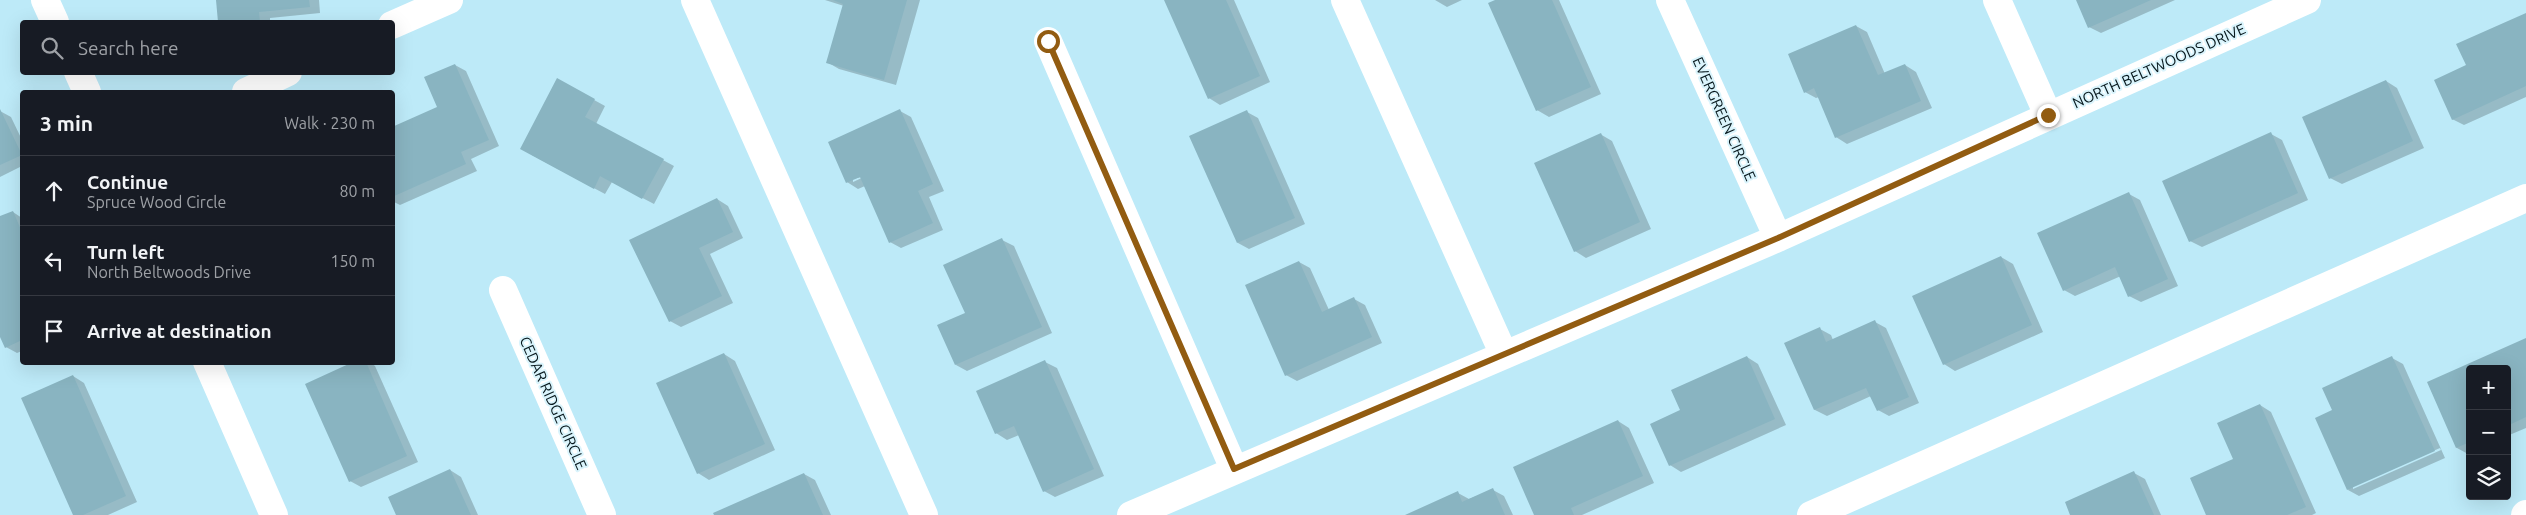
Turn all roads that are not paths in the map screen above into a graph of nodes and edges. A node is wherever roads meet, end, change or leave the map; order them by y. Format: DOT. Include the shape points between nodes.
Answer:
graph roads {
  1 [pos="45,0"];
  2 [pos="449,0"];
  3 [pos="695,0"];
  4 [pos="1344,0"];
  5 [pos="1670,0"];
  6 [pos="1997,0"];
  7 [pos="2295,2"];
  8 [pos="54,20"];
  9 [pos="395,24"];
  10 [pos="1048,41"];
  11 [pos="79,75"];
  12 [pos="282,75"];
  13 [pos="85,90"];
  14 [pos="250,90"];
  15 [pos="2048,115"];
  16 [pos="2526,198"];
  17 [pos="1778,238"];
  18 [pos="503,290"];
  19 [pos="1504,356"];
  20 [pos="208,365"];
  21 [pos="1234,469"];
  22 [pos="274,515"];
  23 [pos="602,515"];
  24 [pos="924,515"];
  25 [pos="1131,515"];
  26 [pos="1811,515"];
  1 -- 8 [label="street"];
  2 -- 9 [label="street"];
  3 -- 24 [label="street"];
  4 -- 19 [label="street"];
  5 -- 17 [label="street, EVERGREEN CIRCLE"];
  6 -- 15 [label="street"];
  7 -- 15 [label="street, NORTH BELTWOODS DRIVE"];
  10 -- 21 [label="street"];
  11 -- 13 [label="street"];
  12 -- 14 [label="street"];
  15 -- 17 [label="street, NORTH BELTWOODS DRIVE"];
  16 -- 26 [label="street"];
  17 -- 19 [label="street, NORTH BELTWOODS DRIVE"];
  18 -- 23 [label="street, CEDAR RIDGE CIRCLE"];
  19 -- 21 [label="street, NORTH BELTWOODS DRIVE"];
  20 -- 22 [label="street"];
  21 -- 25 [label="street, NORTH BELTWOODS DRIVE"];
}
